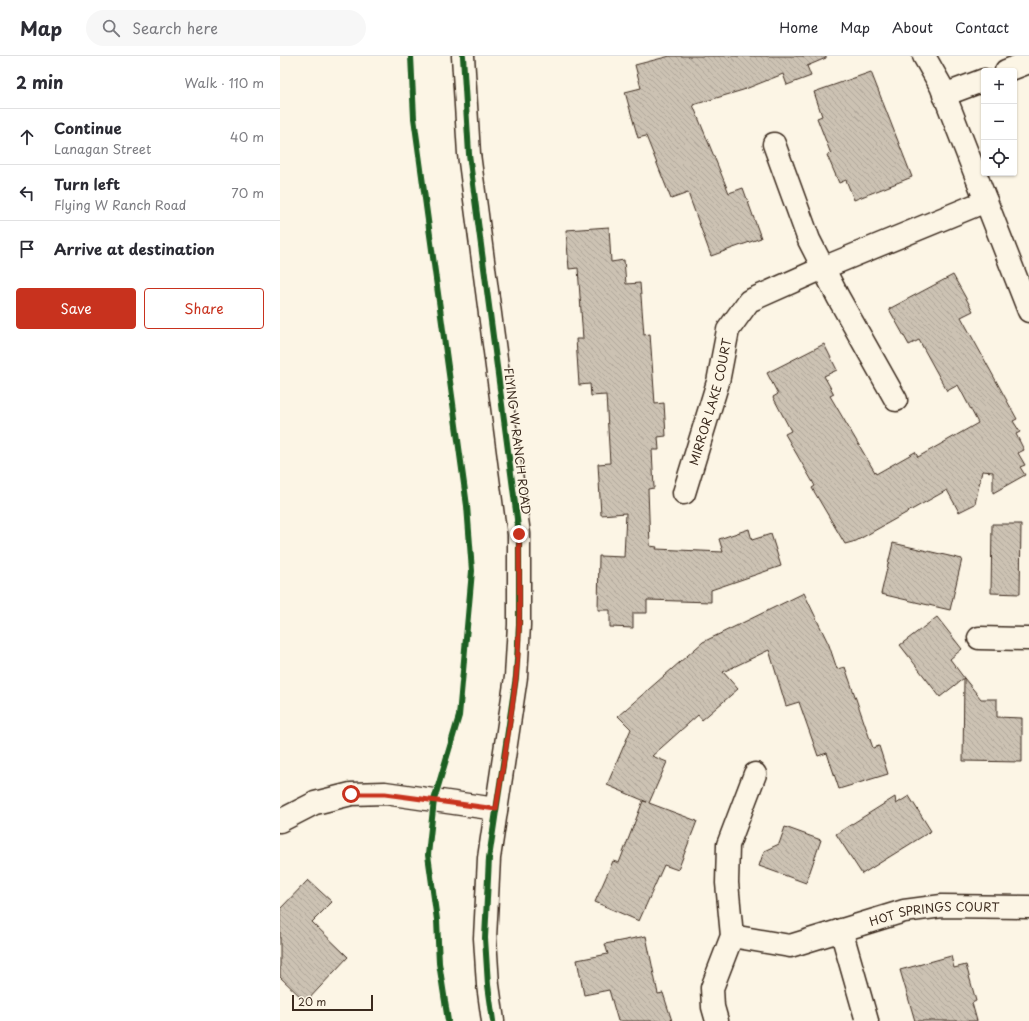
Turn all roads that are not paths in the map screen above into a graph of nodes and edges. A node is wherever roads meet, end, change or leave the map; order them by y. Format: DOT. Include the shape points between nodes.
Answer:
graph roads {
  1 [pos="463,56"];
  2 [pos="924,56"];
  3 [pos="1029,62"];
  4 [pos="1014,68"];
  5 [pos="981,81"];
  6 [pos="944,95"];
  7 [pos="774,144"];
  8 [pos="986,201"];
  9 [pos="823,268"];
  10 [pos="1029,311"];
  11 [pos="896,400"];
  12 [pos="684,492"];
  13 [pos="979,638"];
  14 [pos="1029,639"];
  15 [pos="755,774"];
  16 [pos="496,809"];
  17 [pos="280,821"];
  18 [pos="1029,907"];
  19 [pos="841,930"];
  20 [pos="732,936"];
  21 [pos="493,1021"];
  22 [pos="717,1021"];
  23 [pos="867,1021"];
  1 -- 16 [label="street, FLYING W RANCH ROAD" via="469,154 519,534 516,677"];
  2 -- 6 [label="street"];
  3 -- 4 [label="street"];
  5 -- 6 [label="street"];
  6 -- 8 [label="street"];
  7 -- 9 [label="street" via="809,240"];
  8 -- 9 [label="street, MIRROR LAKE COURT"];
  8 -- 10 [label="street"];
  9 -- 11 [label="street"];
  9 -- 12 [label="street, MIRROR LAKE COURT" via="749,301 728,330 718,382"];
  13 -- 14 [label="street"];
  15 -- 20 [label="street" via="728,845 727,883"];
  16 -- 17 [label="street" via="385,794 351,794 315,803"];
  16 -- 21 [label="street, FLYING W RANCH ROAD" via="489,858 485,938"];
  18 -- 19 [label="street, HOT SPRINGS COURT" via="942,906 904,911"];
  19 -- 20 [label="street, HOT SPRINGS COURT" via="790,946"];
  19 -- 23 [label="street"];
  20 -- 22 [label="street" via="712,988"];
}
